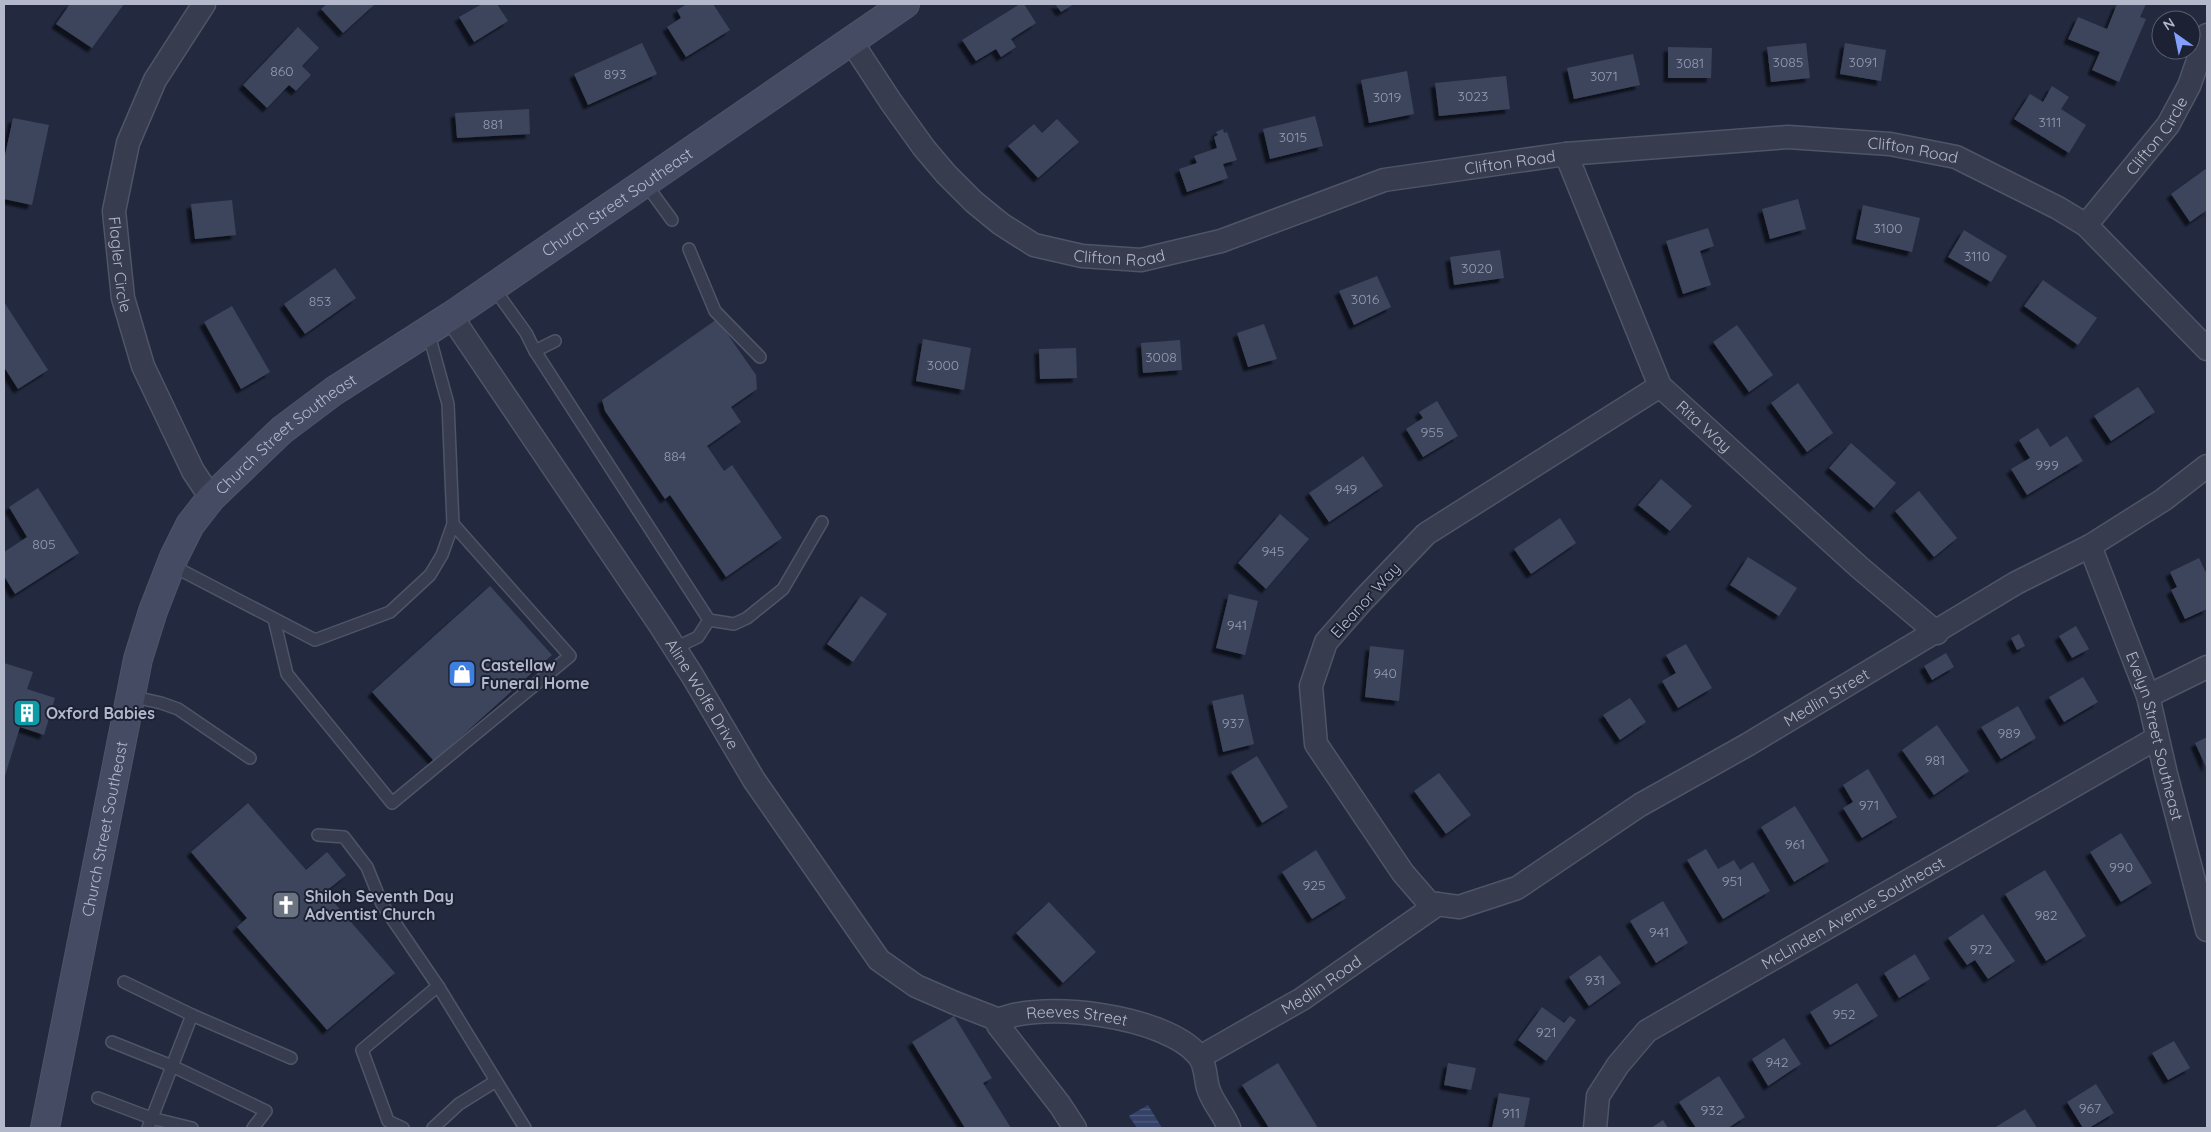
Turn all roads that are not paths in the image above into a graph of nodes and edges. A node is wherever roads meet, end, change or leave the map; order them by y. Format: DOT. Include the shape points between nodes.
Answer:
graph roads {
  1 [pos="204,4"];
  2 [pos="905,4"];
  3 [pos="2207,35"];
  4 [pos="851,41"];
  5 [pos="1566,154"];
  6 [pos="645,183"];
  7 [pos="672,220"];
  8 [pos="2086,225"];
  9 [pos="689,249"];
  10 [pos="493,287"];
  11 [pos="451,316"];
  12 [pos="428,331"];
  13 [pos="555,340"];
  14 [pos="2207,349"];
  15 [pos="535,351"];
  16 [pos="760,357"];
  17 [pos="1660,386"];
  18 [pos="2207,466"];
  19 [pos="212,498"];
  20 [pos="822,522"];
  21 [pos="453,524"];
  22 [pos="2090,546"];
  23 [pos="171,566"];
  24 [pos="274,619"];
  25 [pos="709,620"];
  26 [pos="1937,632"];
  27 [pos="675,648"];
  28 [pos="2207,667"];
  29 [pos="130,696"];
  30 [pos="2148,696"];
  31 [pos="2157,738"];
  32 [pos="250,758"];
  33 [pos="318,835"];
  34 [pos="1438,904"];
  35 [pos="2207,930"];
  36 [pos="124,982"];
  37 [pos="438,986"];
  38 [pos="192,1015"];
  39 [pos="999,1020"];
  40 [pos="112,1042"];
  41 [pos="1200,1057"];
  42 [pos="291,1058"];
  43 [pos="172,1066"];
  44 [pos="496,1080"];
  45 [pos="98,1098"];
  46 [pos="150,1123"];
  47 [pos="45,1128"];
  48 [pos="192,1128"];
  49 [pos="253,1128"];
  50 [pos="403,1128"];
  51 [pos="433,1128"];
  52 [pos="525,1128"];
  53 [pos="1075,1128"];
  54 [pos="1229,1128"];
  55 [pos="1596,1128"];
  1 -- 19 [label="street, Flagler Circle" via="155,80 128,143 114,211 122,298 143,366 193,471"];
  2 -- 4 [label="street, Church Street Southeast"];
  3 -- 8 [label="street, Clifton Circle" via="2189,86 2168,125"];
  4 -- 5 [label="street, Clifton Road" via="924,148 974,202 1034,245 1082,256 1141,260 1221,241 1384,180"];
  4 -- 6 [label="street, Church Street Southeast"];
  5 -- 8 [label="street, Clifton Road" via="1788,137 1890,144 1956,157"];
  5 -- 17 [label="street, Rita Way"];
  6 -- 7 [label="lane"];
  6 -- 10 [label="street, Church Street Southeast"];
  8 -- 14 [label="street, Clifton Road"];
  9 -- 16 [label="lane" via="715,311"];
  10 -- 11 [label="street, Church Street Southeast"];
  10 -- 15 [label="lane"];
  11 -- 12 [label="street, Church Street Southeast"];
  11 -- 27 [label="street, Aline Wolfe Drive"];
  12 -- 19 [label="street, Church Street Southeast" via="334,391 282,430"];
  12 -- 21 [label="lane" via="448,404"];
  13 -- 15 [label="lane"];
  15 -- 25 [label="lane"];
  17 -- 26 [label="street, Rita Way" via="1859,567"];
  17 -- 34 [label="street, Eleanor Way" via="1426,534 1326,642 1311,686 1316,744 1403,873 1429,903"];
  18 -- 22 [label="street, Medlin Street" via="2163,500"];
  19 -- 23 [label="street, Church Street Southeast" via="190,525"];
  20 -- 25 [label="lane" via="783,589 747,618 734,624"];
  21 -- 24 [label="lane" via="430,575 390,612 315,640"];
  21 -- 24 [label="lane" via="570,656 392,803 287,674"];
  22 -- 26 [label="street, Medlin Street" via="2016,583"];
  22 -- 30 [label="street, Evelyn Street Southeast"];
  23 -- 24 [label="lane"];
  23 -- 29 [label="street, Church Street Southeast" via="153,611"];
  25 -- 27 [label="lane" via="698,638"];
  26 -- 34 [label="street, Medlin Street" via="1640,805 1516,888 1459,908"];
  27 -- 39 [label="street, Aline Wolfe Drive" via="754,780 879,960 916,986"];
  28 -- 30 [label="street"];
  29 -- 32 [label="lane" via="178,709"];
  29 -- 47 [label="street, Church Street Southeast"];
  30 -- 31 [label="street, Evelyn Street Southeast"];
  31 -- 35 [label="street, Evelyn Street Southeast"];
  31 -- 55 [label="street, McLinden Avenue Southeast" via="1647,1032 1618,1065 1598,1096"];
  33 -- 37 [label="lane" via="344,837 366,867 382,904"];
  34 -- 41 [label="street, Medlin Road" via="1302,999"];
  36 -- 38 [label="lane"];
  37 -- 44 [label="lane"];
  37 -- 50 [label="lane" via="362,1050 388,1121"];
  38 -- 42 [label="lane"];
  38 -- 43 [label="lane"];
  39 -- 41 [label="street, Reeves Street" via="1026,1013 1075,1012 1119,1017 1164,1031 1189,1045"];
  39 -- 53 [label="street, Reeves Street" via="998,1025"];
  40 -- 43 [label="lane"];
  41 -- 54 [label="street" via="1208,1089"];
  43 -- 46 [label="lane"];
  43 -- 49 [label="lane" via="266,1111"];
  44 -- 51 [label="lane" via="459,1104"];
  44 -- 52 [label="lane"];
  45 -- 46 [label="lane"];
  46 -- 48 [label="lane"];
}
